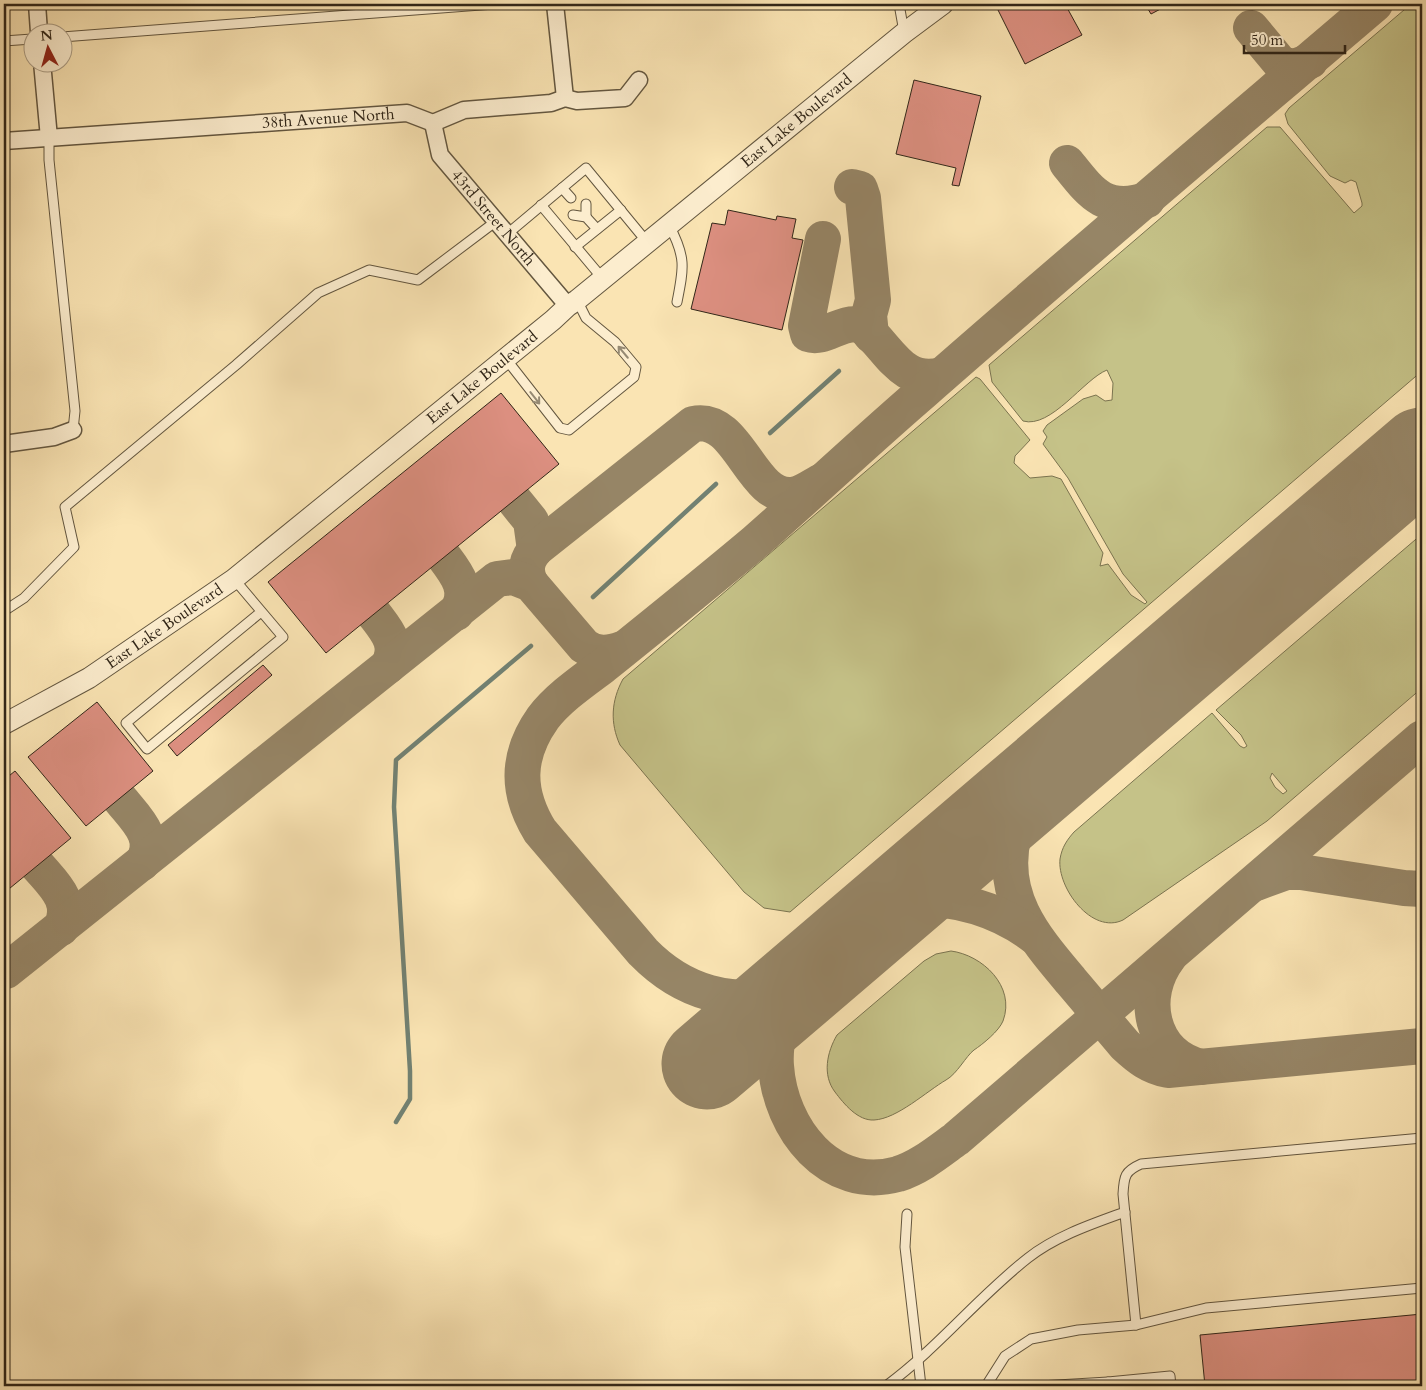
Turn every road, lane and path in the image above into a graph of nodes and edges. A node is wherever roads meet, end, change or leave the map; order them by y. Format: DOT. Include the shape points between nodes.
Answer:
graph roads {
  1 [pos="36,4"];
  2 [pos="494,4"];
  3 [pos="555,4"];
  4 [pos="899,4"];
  5 [pos="943,4"];
  6 [pos="38,22"];
  7 [pos="904,33"];
  8 [pos="72,36"];
  9 [pos="22,40"];
  10 [pos="4,41"];
  11 [pos="43,72"];
  12 [pos="639,80"];
  13 [pos="565,98"];
  14 [pos="433,123"];
  15 [pos="49,138"];
  16 [pos="4,141"];
  17 [pos="542,205"];
  18 [pos="621,210"];
  19 [pos="581,211"];
  20 [pos="495,222"];
  21 [pos="669,225"];
  22 [pos="597,229"];
  23 [pos="506,235"];
  24 [pos="647,242"];
  25 [pos="575,247"];
  26 [pos="603,279"];
  27 [pos="677,302"];
  28 [pos="572,303"];
  29 [pos="506,359"];
  30 [pos="73,430"];
  31 [pos="4,444"];
  32 [pos="234,579"];
  33 [pos="4,610"];
  34 [pos="261,612"];
  35 [pos="5,718"];
  36 [pos="1422,1138"];
  37 [pos="1125,1212"];
  38 [pos="907,1214"];
  39 [pos="1422,1288"];
  40 [pos="1136,1325"];
  41 [pos="918,1363"];
  42 [pos="1108,1384"];
  43 [pos="886,1386"];
  44 [pos="921,1386"];
  45 [pos="986,1386"];
  46 [pos="1040,1386"];
  47 [pos="1171,1386"];
  1 -- 6 [label="street"];
  2 -- 8 [label="lane"];
  3 -- 13 [label="street"];
  4 -- 7 [label="lane"];
  5 -- 7 [label="street, East Lake Boulevard"];
  7 -- 21 [label="street, East Lake Boulevard"];
  9 -- 10 [label="lane"];
  11 -- 15 [label="street"];
  12 -- 13 [label="street" via="625,98 577,102"];
  13 -- 14 [label="street" via="551,103 464,110"];
  14 -- 15 [label="street, 38th Avenue North" via="407,113"];
  14 -- 20 [label="street, 43rd Street North" via="440,155"];
  15 -- 16 [label="street, 38th Avenue North"];
  15 -- 30 [label="lane" via="75,411"];
  17 -- 18 [label="lane" via="568,195 586,168"];
  17 -- 23 [label="lane"];
  17 -- 25 [label="lane"];
  18 -- 22 [label="lane"];
  18 -- 24 [label="lane"];
  19 -- 22 [label="lane"];
  20 -- 23 [label="street, 43rd Street North"];
  20 -- 33 [label="lane" via="418,280 369,270 318,293 65,507 74,547 24,598"];
  21 -- 24 [label="street, East Lake Boulevard"];
  21 -- 27 [label="lane" via="682,249 682,277"];
  22 -- 25 [label="lane"];
  23 -- 28 [label="street, 43rd Street North"];
  24 -- 26 [label="street, East Lake Boulevard"];
  25 -- 26 [label="lane"];
  26 -- 28 [label="street, East Lake Boulevard"];
  28 -- 29 [label="street, East Lake Boulevard"];
  29 -- 28 [label="lane, one-way" via="560,428 568,430 634,377 636,367 615,342"];
  29 -- 32 [label="street, East Lake Boulevard"];
  30 -- 31 [label="street" via="54,437"];
  32 -- 34 [label="lane"];
  32 -- 35 [label="street, East Lake Boulevard" via="89,678"];
  34 -- 34 [label="lane" via="282,637 147,749 126,723"];
  36 -- 37 [label="lane" via="1142,1164 1127,1170 1124,1177"];
  37 -- 40 [label="lane"];
  37 -- 41 [label="lane" via="1069,1233 1030,1257 995,1286"];
  38 -- 41 [label="lane" via="905,1247"];
  39 -- 40 [label="lane" via="1206,1308"];
  40 -- 45 [label="lane" via="1078,1330 1031,1339 1005,1356"];
  41 -- 43 [label="lane"];
  41 -- 44 [label="lane"];
  42 -- 46 [label="lane"];
  42 -- 47 [label="lane" via="1170,1376"];
}
